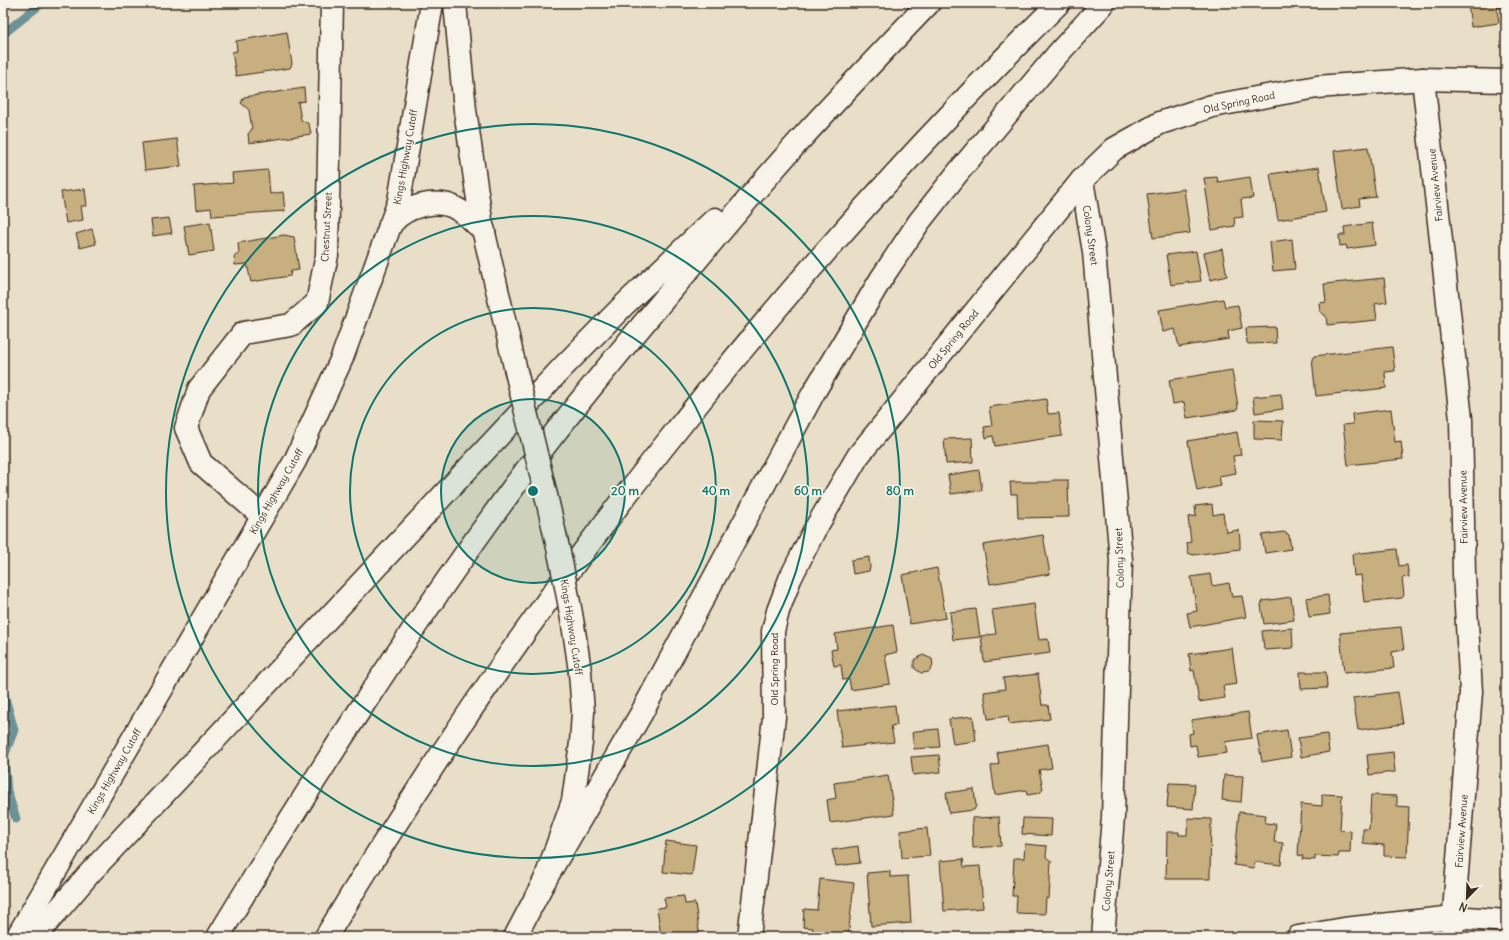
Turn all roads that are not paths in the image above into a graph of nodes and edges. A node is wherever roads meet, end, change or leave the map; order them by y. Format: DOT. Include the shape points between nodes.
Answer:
graph roads {
  1 [pos="332,3"];
  2 [pos="432,3"];
  3 [pos="455,3"];
  4 [pos="929,3"];
  5 [pos="1059,3"];
  6 [pos="1104,3"];
  7 [pos="1423,79"];
  8 [pos="1506,80"];
  9 [pos="800,141"];
  10 [pos="1082,180"];
  11 [pos="390,225"];
  12 [pos="484,231"];
  13 [pos="262,516"];
  14 [pos="545,880"];
  15 [pos="1506,920"];
  16 [pos="1453,927"];
  17 [pos="17,937"];
  18 [pos="35,937"];
  19 [pos="218,937"];
  20 [pos="326,937"];
  21 [pos="515,937"];
  22 [pos="749,937"];
  23 [pos="1103,937"];
  24 [pos="1298,937"];
  1 -- 13 [label="main road, Chestnut Street" via="327,255 317,302 291,325 243,333 199,389 186,428 201,463"];
  2 -- 11 [label="main road, Kings Highway Cutoff" via="399,201"];
  3 -- 12 [label="main road, Kings Highway Cutoff" via="465,110"];
  4 -- 9 [label="main road"];
  5 -- 20 [label="main road" via="1004,57 854,219 726,369 643,474 575,564 455,735"];
  6 -- 14 [label="main road" via="960,170 919,222 881,279 814,392 640,714"];
  7 -- 8 [label="main road, Old Spring Road"];
  7 -- 10 [label="main road, Old Spring Road" via="1317,87 1212,106 1160,123 1114,149"];
  7 -- 16 [label="main road, Fairview Avenue" via="1461,418 1464,574 1471,692"];
  9 -- 18 [label="main road" via="624,305 563,367 99,863"];
  9 -- 19 [label="main road" via="648,318 511,491 373,690"];
  10 -- 22 [label="main road, Old Spring Road" via="858,456 814,531 790,579 773,631 774,717"];
  10 -- 23 [label="main road, Colony Street" via="1094,252 1121,560 1113,817"];
  11 -- 12 [label="main road" via="399,216 414,208 427,204 446,204 457,209"];
  11 -- 13 [label="main road, Kings Highway Cutoff" via="342,358 295,461"];
  12 -- 14 [label="main road, Kings Highway Cutoff, bridge" via="565,580 580,672 583,712 573,801"];
  13 -- 17 [label="main road, Kings Highway Cutoff"];
  14 -- 21 [label="main road, Kings Highway Cutoff"];
  15 -- 16 [label="main road"];
  16 -- 24 [label="main road" via="1344,929"];
}
